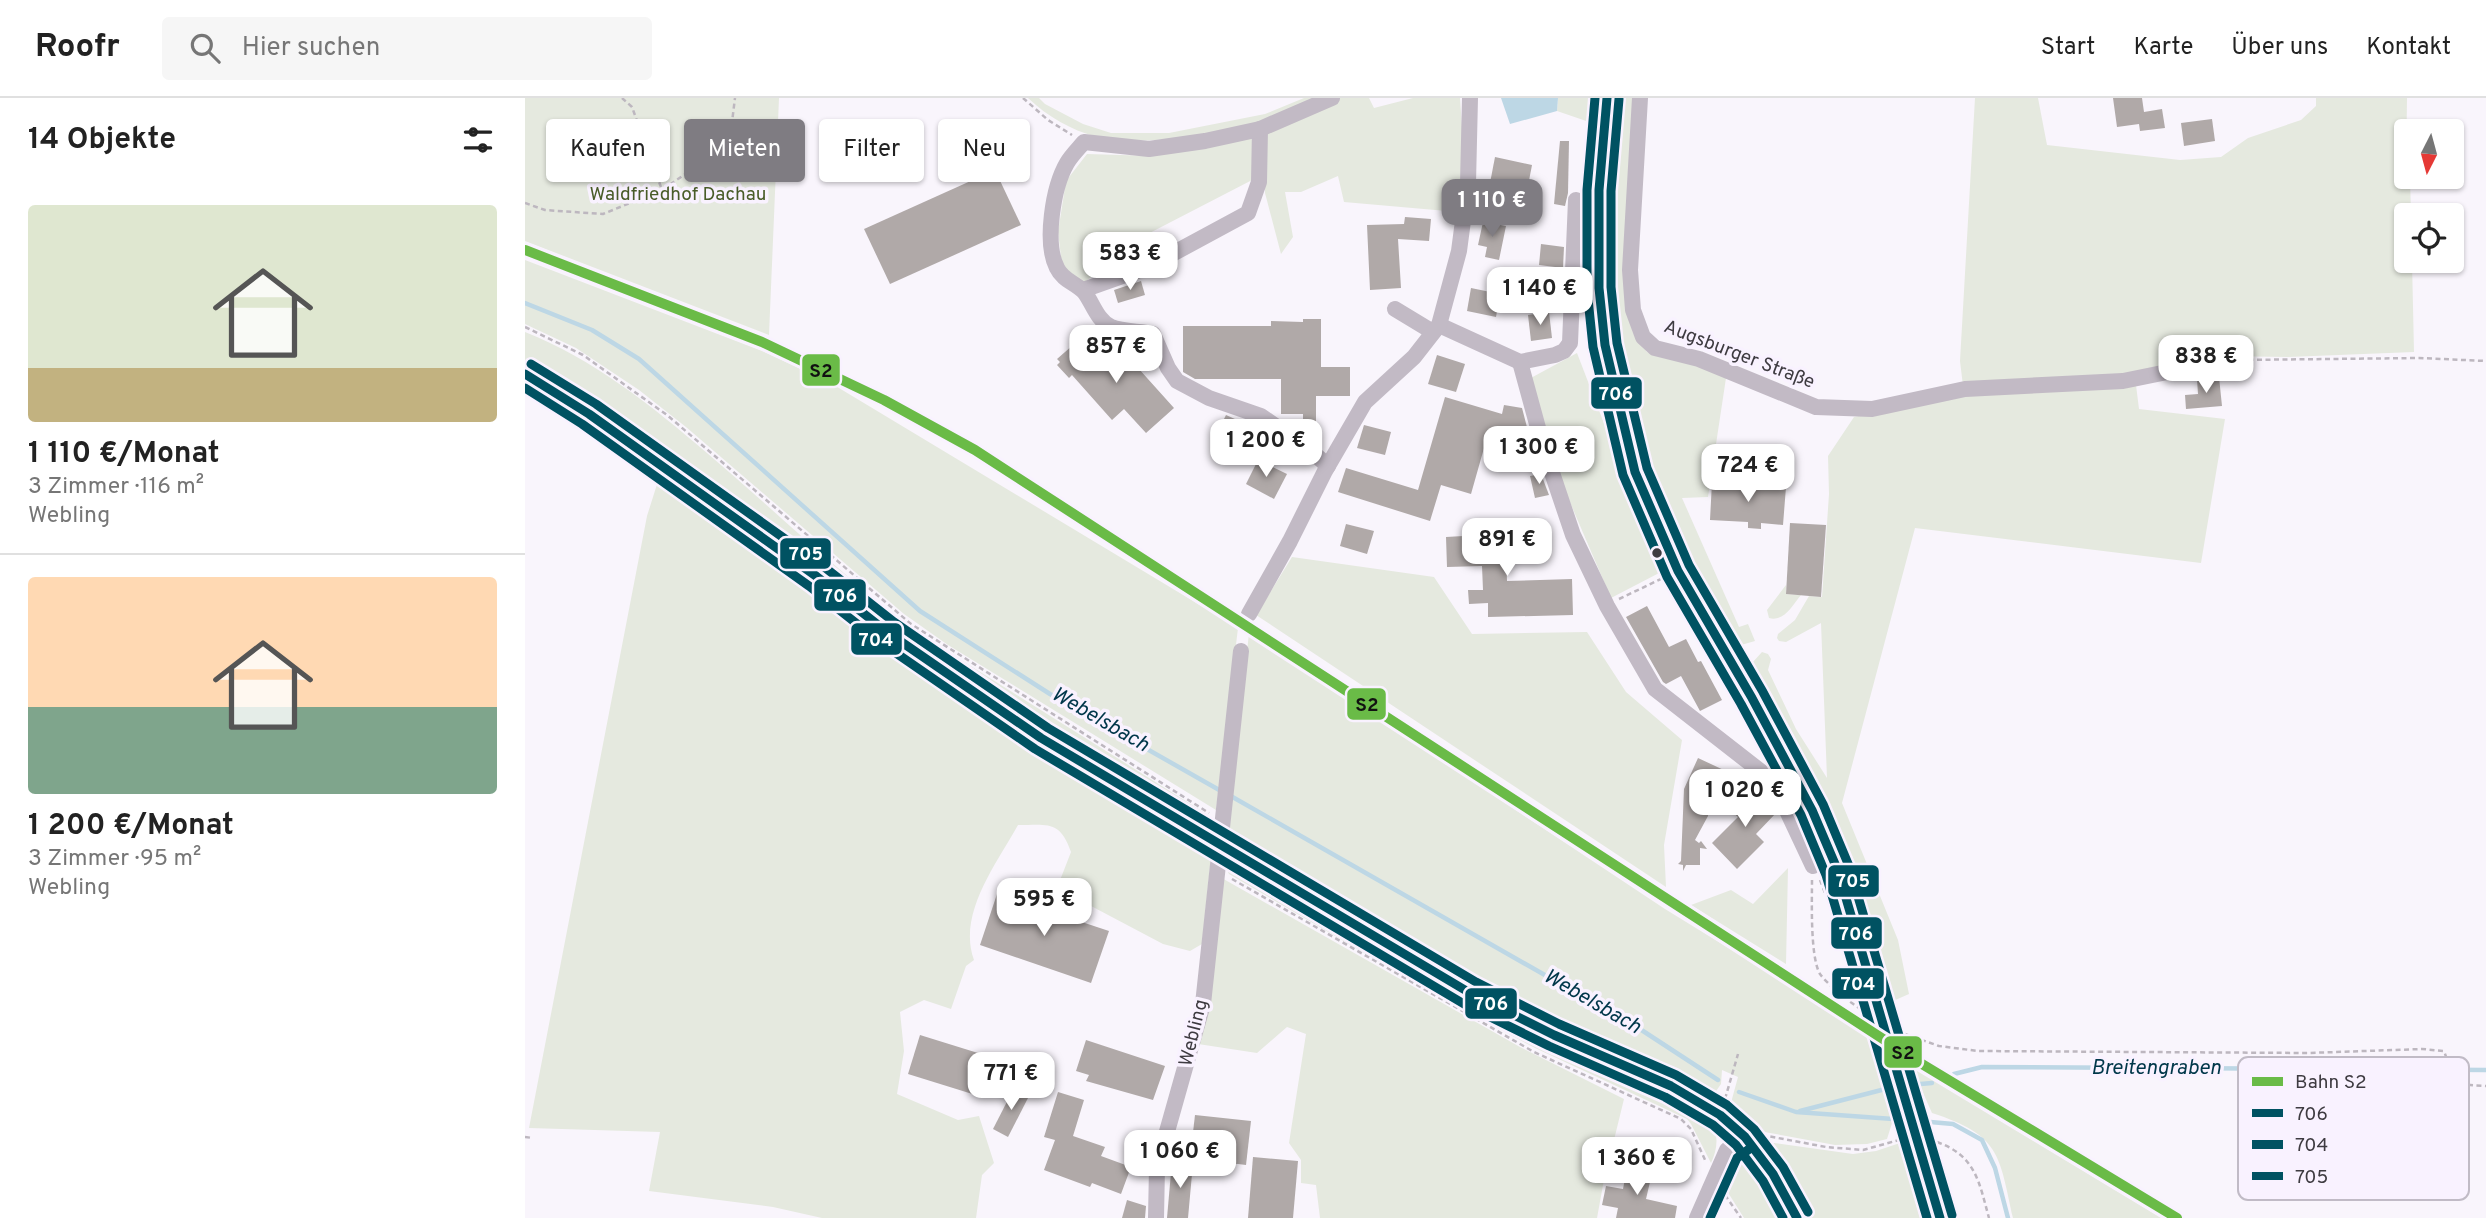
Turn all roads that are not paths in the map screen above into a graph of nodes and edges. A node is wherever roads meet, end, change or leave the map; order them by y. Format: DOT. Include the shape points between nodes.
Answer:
graph roads {
  1 [pos="1332,98"];
  2 [pos="1470,98"];
  3 [pos="1607,98"];
  4 [pos="1640,98"];
  5 [pos="1261,129"];
  6 [pos="1576,200"];
  7 [pos="1083,290"];
  8 [pos="1395,309"];
  9 [pos="1436,328"];
  10 [pos="2226,360"];
  11 [pos="1520,362"];
  12 [pos="525,374"];
  13 [pos="1328,466"];
  14 [pos="1249,614"];
  15 [pos="1241,651"];
  16 [pos="1220,845"];
  17 [pos="1813,866"];
  18 [pos="1745,1137"];
  19 [pos="1156,1218"];
  20 [pos="1697,1218"];
  21 [pos="1797,1218"];
  22 [pos="1940,1218"];
  1 -- 5 [label="street"];
  2 -- 9 [label="street" via="1468,183 1459,251"];
  3 -- 22 [label="main road, bridge" via="1599,190 1599,288 1605,345 1635,472 1678,571 1789,766 1839,871 1871,1004 1926,1148"];
  4 -- 10 [label="street, Augsburger Straße" via="1630,270 1633,310 1643,337 1655,348 1699,359 1816,407 1872,409 1965,389 2123,381"];
  5 -- 7 [label="street" via="1259,182 1248,213 1148,267"];
  5 -- 7 [label="street" via="1149,149 1084,142 1060,178 1051,221 1051,250 1057,269"];
  6 -- 11 [label="street" via="1570,344 1555,355"];
  7 -- 13 [label="street" via="1101,320 1111,327 1153,334 1177,381 1261,416"];
  8 -- 9 [label="street"];
  9 -- 11 [label="street"];
  9 -- 13 [label="street" via="1414,357 1366,402"];
  11 -- 17 [label="street" via="1573,535 1655,689 1773,781"];
  12 -- 16 [label="street" via="589,414 1019,723"];
  13 -- 14 [label="street"];
  15 -- 16 [label="street, Webling"];
  16 -- 18 [label="street" via="1470,993 1671,1086 1720,1115"];
  16 -- 19 [label="street, Webling" via="1203,1004 1157,1167"];
  18 -- 20 [label="street" via="1727,1150"];
  18 -- 21 [label="street" via="1773,1174"];
}
